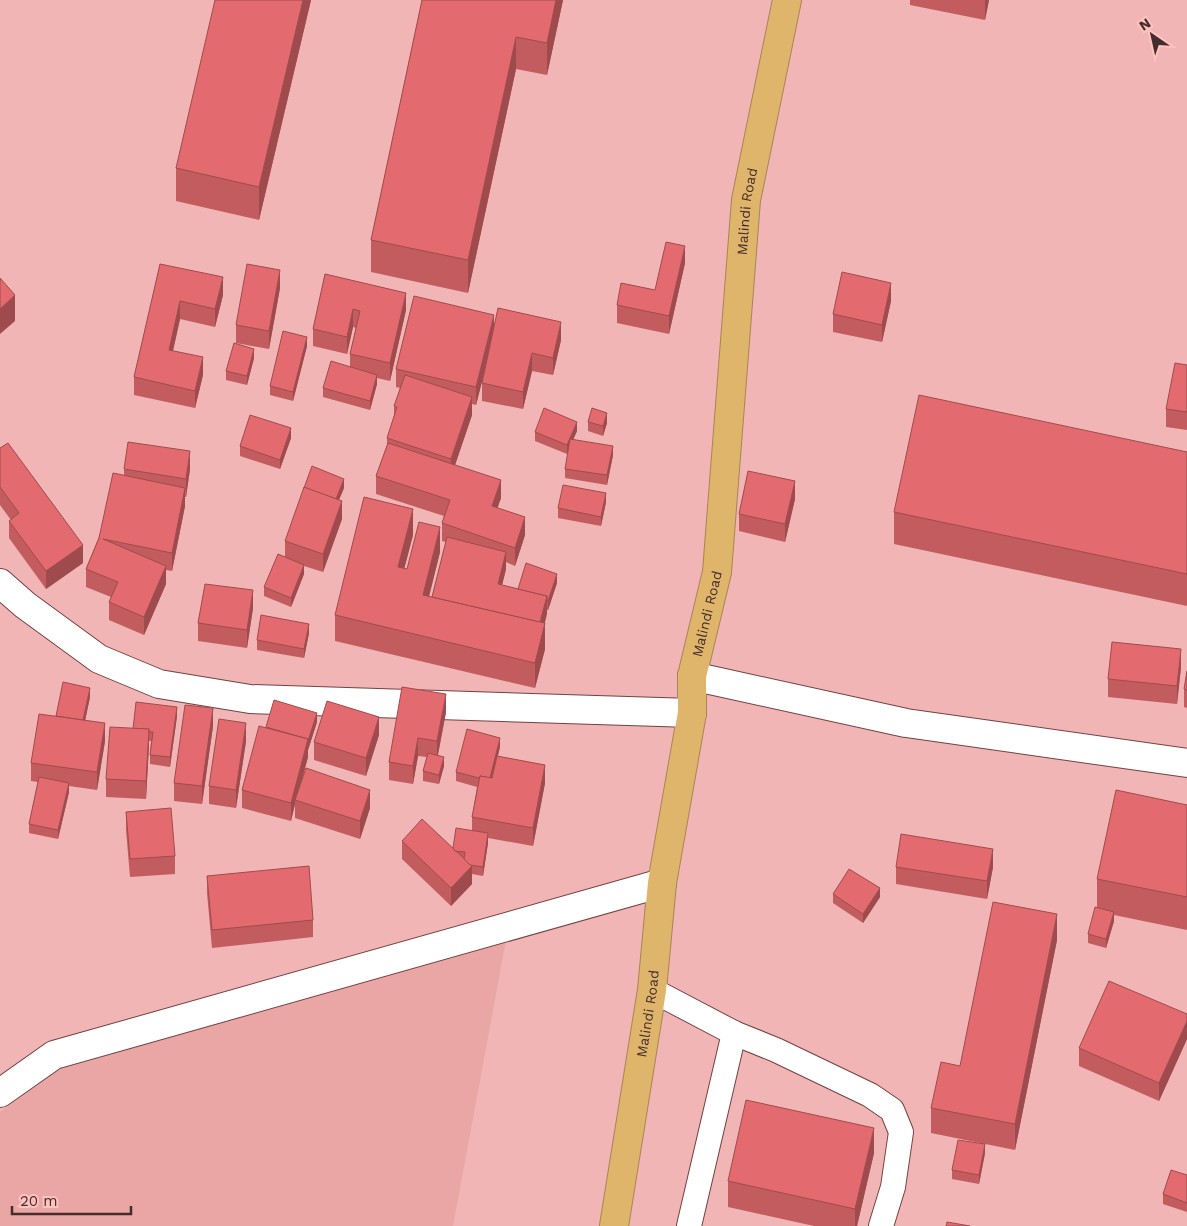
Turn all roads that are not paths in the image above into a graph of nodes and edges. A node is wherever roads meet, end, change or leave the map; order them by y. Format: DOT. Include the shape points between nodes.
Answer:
graph roads {
  1 [pos="787,0"];
  2 [pos="0,583"];
  3 [pos="692,676"];
  4 [pos="692,713"];
  5 [pos="1187,763"];
  6 [pos="662,883"];
  7 [pos="652,990"];
  8 [pos="734,1033"];
  9 [pos="0,1093"];
  10 [pos="614,1226"];
  11 [pos="690,1226"];
  12 [pos="881,1226"];
  1 -- 3 [label="highway, Malindi Road" via="746,200 717,572"];
  2 -- 4 [label="street" via="99,659 159,684 250,699"];
  3 -- 4 [label="highway, Malindi Road"];
  3 -- 5 [label="street" via="906,723"];
  4 -- 6 [label="highway, Malindi Road"];
  6 -- 7 [label="highway, Malindi Road"];
  6 -- 9 [label="street" via="54,1055"];
  7 -- 8 [label="lane"];
  7 -- 10 [label="highway, Malindi Road"];
  8 -- 11 [label="lane"];
  8 -- 12 [label="lane" via="870,1095 892,1110 901,1132 893,1187"];
}
